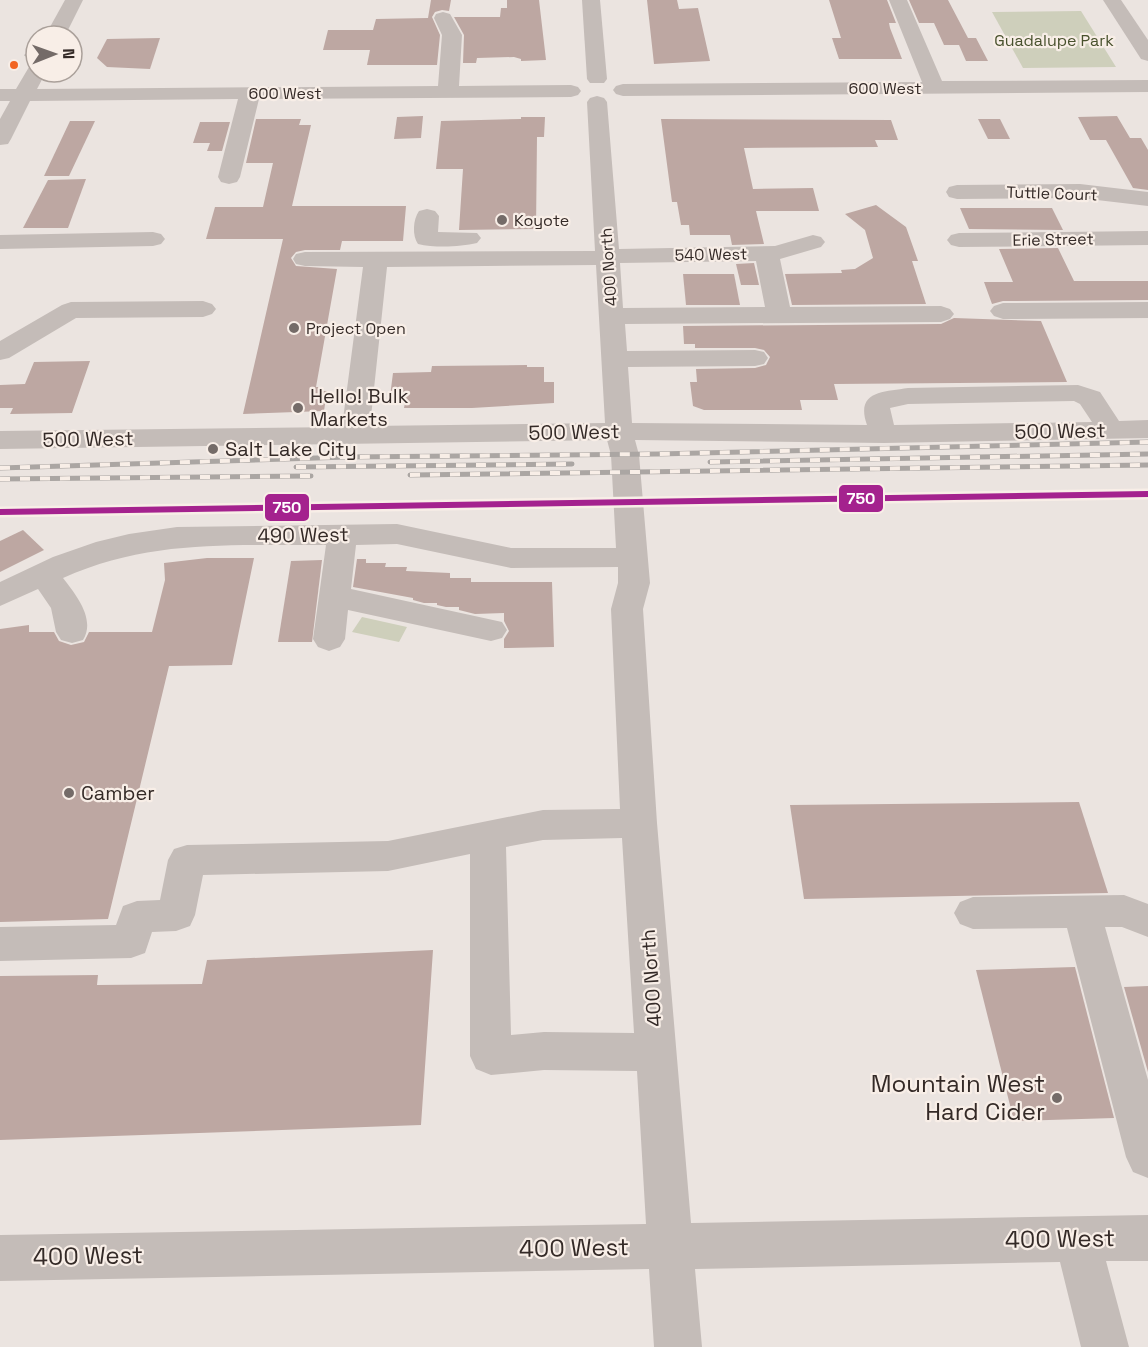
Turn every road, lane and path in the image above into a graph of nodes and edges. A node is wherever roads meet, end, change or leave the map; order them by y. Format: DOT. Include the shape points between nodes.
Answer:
graph roads {
  1 [pos="74,0"];
  2 [pos="591,0"];
  3 [pos="898,0"];
  4 [pos="1112,0"];
  5 [pos="443,18"];
  6 [pos="61,24"];
  7 [pos="1148,55"];
  8 [pos="24,61"];
  9 [pos="1148,81"];
  10 [pos="24,82"];
  11 [pos="1148,86"];
  12 [pos="935,88"];
  13 [pos="597,90"];
  14 [pos="448,92"];
  15 [pos="250,93"];
  16 [pos="9,95"];
  17 [pos="0,139"];
  18 [pos="229,177"];
  19 [pos="957,192"];
  20 [pos="1148,200"];
  21 [pos="427,216"];
  22 [pos="1148,238"];
  23 [pos="153,239"];
  24 [pos="959,240"];
  25 [pos="0,242"];
  26 [pos="813,242"];
  27 [pos="607,250"];
  28 [pos="767,253"];
  29 [pos="304,259"];
  30 [pos="376,260"];
  31 [pos="203,309"];
  32 [pos="1148,310"];
  33 [pos="1003,311"];
  34 [pos="941,314"];
  35 [pos="779,315"];
  36 [pos="611,316"];
  37 [pos="0,352"];
  38 [pos="755,358"];
  39 [pos="614,359"];
  40 [pos="985,394"];
  41 [pos="1111,429"];
  42 [pos="1148,429"];
  43 [pos="619,432"];
  44 [pos="999,432"];
  45 [pos="884,434"];
  46 [pos="355,436"];
  47 [pos="0,440"];
  48 [pos="342,534"];
  49 [pos="614,558"];
  50 [pos="43,574"];
  51 [pos="0,595"];
  52 [pos="334,596"];
  53 [pos="627,609"];
  54 [pos="491,630"];
  55 [pos="72,632"];
  56 [pos="328,639"];
  57 [pos="639,823"];
  58 [pos="488,837"];
  59 [pos="1082,912"];
  60 [pos="973,913"];
  61 [pos="1148,921"];
  62 [pos="0,944"];
  63 [pos="656,1052"];
  64 [pos="1148,1157"];
  65 [pos="1148,1238"];
  66 [pos="1077,1239"];
  67 [pos="670,1246"];
  68 [pos="0,1258"];
  69 [pos="678,1347"];
  70 [pos="1105,1347"];
  1 -- 6 [label="street"];
  2 -- 13 [label="street, 400 North"];
  3 -- 12 [label="street"];
  4 -- 7 [label="street"];
  5 -- 14 [label="street" via="452,35"];
  8 -- 16 [label="path"];
  9 -- 11 [label="street"];
  10 -- 16 [label="street"];
  11 -- 12 [label="street, 600 West"];
  12 -- 13 [label="street, 600 West" via="623,90 615,99"];
  13 -- 14 [label="street, 600 West" via="578,82 571,91"];
  13 -- 27 [label="street, 400 North"];
  14 -- 15 [label="street, 600 West"];
  15 -- 16 [label="street, 600 West"];
  15 -- 18 [label="street"];
  16 -- 17 [label="street"];
  19 -- 20 [label="street, Tuttle Court" via="1080,191"];
  21 -- 27 [label="street" via="426,239"];
  22 -- 24 [label="street, Erie Street"];
  23 -- 25 [label="street"];
  26 -- 28 [label="street, 540 West"];
  27 -- 28 [label="street, 540 West"];
  27 -- 30 [label="street"];
  27 -- 36 [label="street, 400 North"];
  28 -- 35 [label="street"];
  29 -- 30 [label="street"];
  30 -- 46 [label="street"];
  31 -- 37 [label="street" via="71,310"];
  32 -- 33 [label="street"];
  34 -- 35 [label="street"];
  35 -- 36 [label="street"];
  36 -- 39 [label="street, 400 North"];
  38 -- 39 [label="street"];
  39 -- 43 [label="street, 400 North"];
  40 -- 41 [label="street" via="1085,395"];
  40 -- 44 [label="street"];
  40 -- 45 [label="street" via="884,399 874,410"];
  41 -- 42 [label="street, 500 West"];
  41 -- 44 [label="street, 500 West"];
  43 -- 45 [label="street, 500 West"];
  43 -- 46 [label="street, 500 West"];
  43 -- 49 [label="street, 400 North" via="606,455"];
  43 -- 53 [label="street, 400 North" via="625,455 634,583"];
  44 -- 45 [label="street, 500 West"];
  46 -- 47 [label="street, 500 West"];
  48 -- 49 [label="street, 490 West" via="397,534 511,558"];
  48 -- 50 [label="street, 490 West" via="146,540 80,557"];
  48 -- 52 [label="street"];
  49 -- 53 [label="street, 400 North" via="615,583"];
  50 -- 51 [label="street, 490 West"];
  50 -- 55 [label="street" via="67,605 73,619"];
  52 -- 54 [label="street"];
  52 -- 56 [label="street"];
  53 -- 57 [label="street, 400 North"];
  57 -- 58 [label="street" via="543,825"];
  57 -- 63 [label="street, 400 North"];
  58 -- 62 [label="street" via="388,856 187,860 177,915 136,917 131,941"];
  58 -- 63 [label="street" via="492,1056 544,1051"];
  59 -- 60 [label="street"];
  59 -- 61 [label="street" via="1124,911"];
  59 -- 64 [label="street"];
  63 -- 67 [label="street, 400 North"];
  65 -- 66 [label="street, 400 West"];
  66 -- 67 [label="street, 400 West"];
  66 -- 70 [label="street"];
  67 -- 68 [label="street, 400 West"];
  67 -- 69 [label="street, 400 North"];
}
